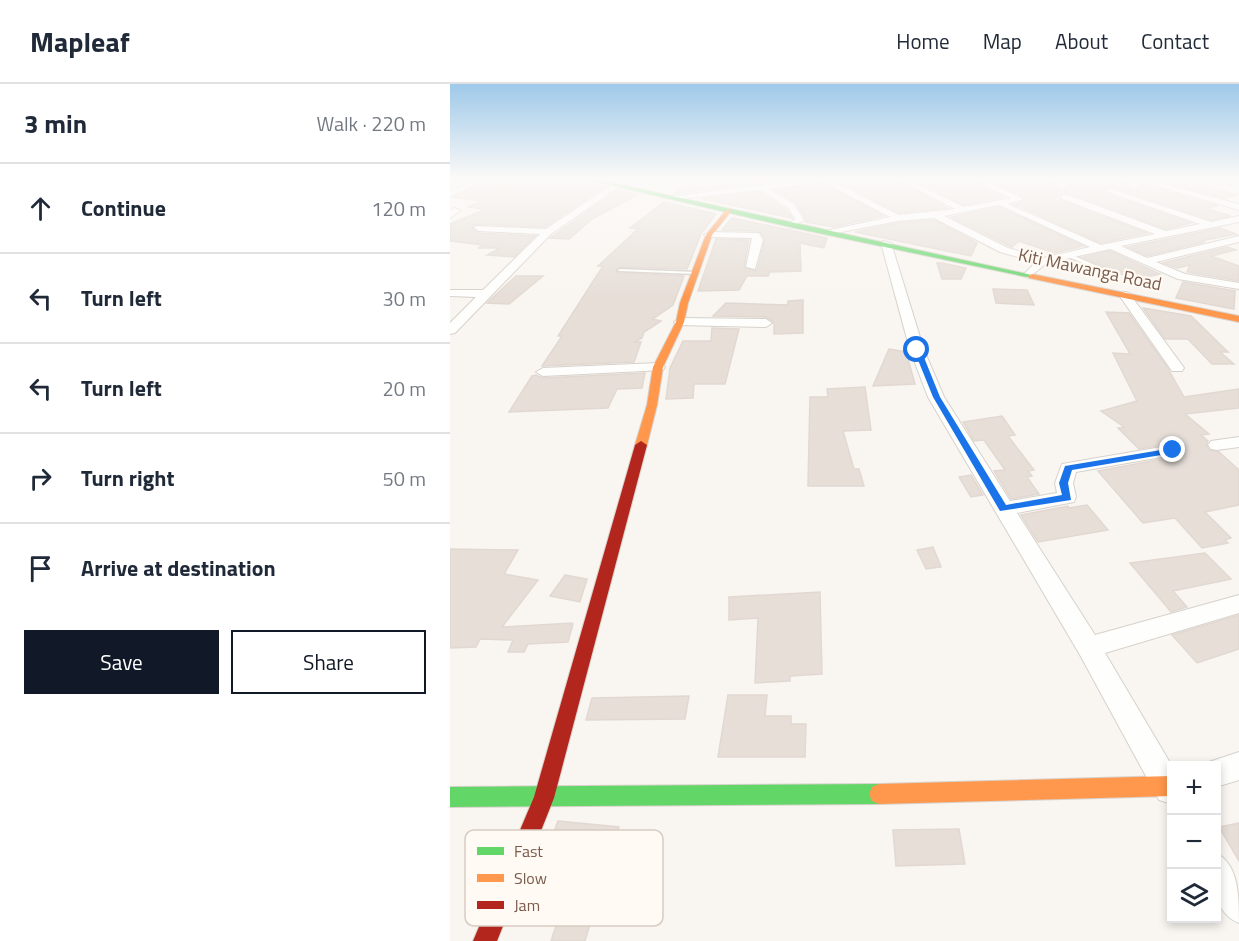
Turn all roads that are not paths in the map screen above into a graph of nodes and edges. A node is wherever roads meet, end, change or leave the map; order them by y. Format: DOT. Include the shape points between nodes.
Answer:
graph roads {
  1 [pos="569,218"];
  2 [pos="723,218"];
  3 [pos="761,218"];
  4 [pos="799,218"];
  5 [pos="898,218"];
  6 [pos="940,218"];
  7 [pos="1037,218"];
  8 [pos="1121,218"];
  9 [pos="1192,218"];
  10 [pos="1238,219"];
  11 [pos="1210,224"];
  12 [pos="789,225"];
  13 [pos="479,228"];
  14 [pos="548,232"];
  15 [pos="829,233"];
  16 [pos="1164,234"];
  17 [pos="709,235"];
  18 [pos="1239,239"];
  19 [pos="886,243"];
  20 [pos="1105,246"];
  21 [pos="1068,255"];
  22 [pos="1042,261"];
  23 [pos="1145,261"];
  24 [pos="751,267"];
  25 [pos="620,270"];
  26 [pos="1109,272"];
  27 [pos="696,273"];
  28 [pos="1028,275"];
  29 [pos="1239,286"];
  30 [pos="450,293"];
  31 [pos="486,294"];
  32 [pos="1125,295"];
  33 [pos="1239,319"];
  34 [pos="680,322"];
  35 [pos="766,323"];
  36 [pos="450,330"];
  37 [pos="658,367"];
  38 [pos="1177,368"];
  39 [pos="543,372"];
  40 [pos="1239,442"];
  41 [pos="1217,445"];
  42 [pos="1173,450"];
  43 [pos="1004,508"];
  44 [pos="1239,604"];
  45 [pos="1089,647"];
  46 [pos="1239,766"];
  47 [pos="1221,771"];
  48 [pos="1167,784"];
  49 [pos="1167,789"];
  50 [pos="450,797"];
  51 [pos="544,798"];
  52 [pos="531,830"];
  53 [pos="1221,877"];
  54 [pos="1239,906"];
  55 [pos="491,926"];
  56 [pos="485,941"];
  1 -- 14 [label="street"];
  2 -- 17 [label="street"];
  3 -- 12 [label="street, Kiti Mawanga Road"];
  4 -- 12 [label="street"];
  5 -- 15 [label="street"];
  6 -- 22 [label="street" via="1004,250"];
  7 -- 20 [label="street"];
  8 -- 16 [label="street"];
  9 -- 11 [label="street"];
  10 -- 11 [label="street"];
  11 -- 16 [label="street"];
  12 -- 15 [label="street, Kiti Mawanga Road"];
  13 -- 14 [label="street"];
  14 -- 31 [label="street"];
  15 -- 19 [label="street, Kiti Mawanga Road"];
  16 -- 20 [label="street"];
  17 -- 24 [label="street" via="756,235"];
  17 -- 27 [label="street"];
  18 -- 23 [label="street"];
  19 -- 28 [label="street, Kiti Mawanga Road"];
  19 -- 43 [label="street" via="917,350 936,397"];
  20 -- 21 [label="street"];
  20 -- 23 [label="street"];
  21 -- 22 [label="street"];
  21 -- 26 [label="lane"];
  22 -- 28 [label="street"];
  23 -- 29 [label="street" via="1182,277"];
  25 -- 27 [label="lane"];
  27 -- 34 [label="street"];
  28 -- 32 [label="street, Kiti Mawanga Road"];
  30 -- 31 [label="street"];
  31 -- 36 [label="street"];
  32 -- 33 [label="street, Kiti Mawanga Road"];
  32 -- 38 [label="street"];
  34 -- 35 [label="street"];
  34 -- 37 [label="street"];
  37 -- 39 [label="street"];
  37 -- 51 [label="street" via="652,405"];
  40 -- 41 [label="street"];
  42 -- 43 [label="street" via="1068,468 1064,483 1068,497"];
  43 -- 45 [label="street"];
  44 -- 45 [label="street"];
  45 -- 48 [label="street"];
  46 -- 47 [label="street"];
  49 -- 51 [label="street"];
  50 -- 51 [label="street"];
  51 -- 52 [label="street"];
  53 -- 54 [label="street"];
  55 -- 56 [label="street"];
}
